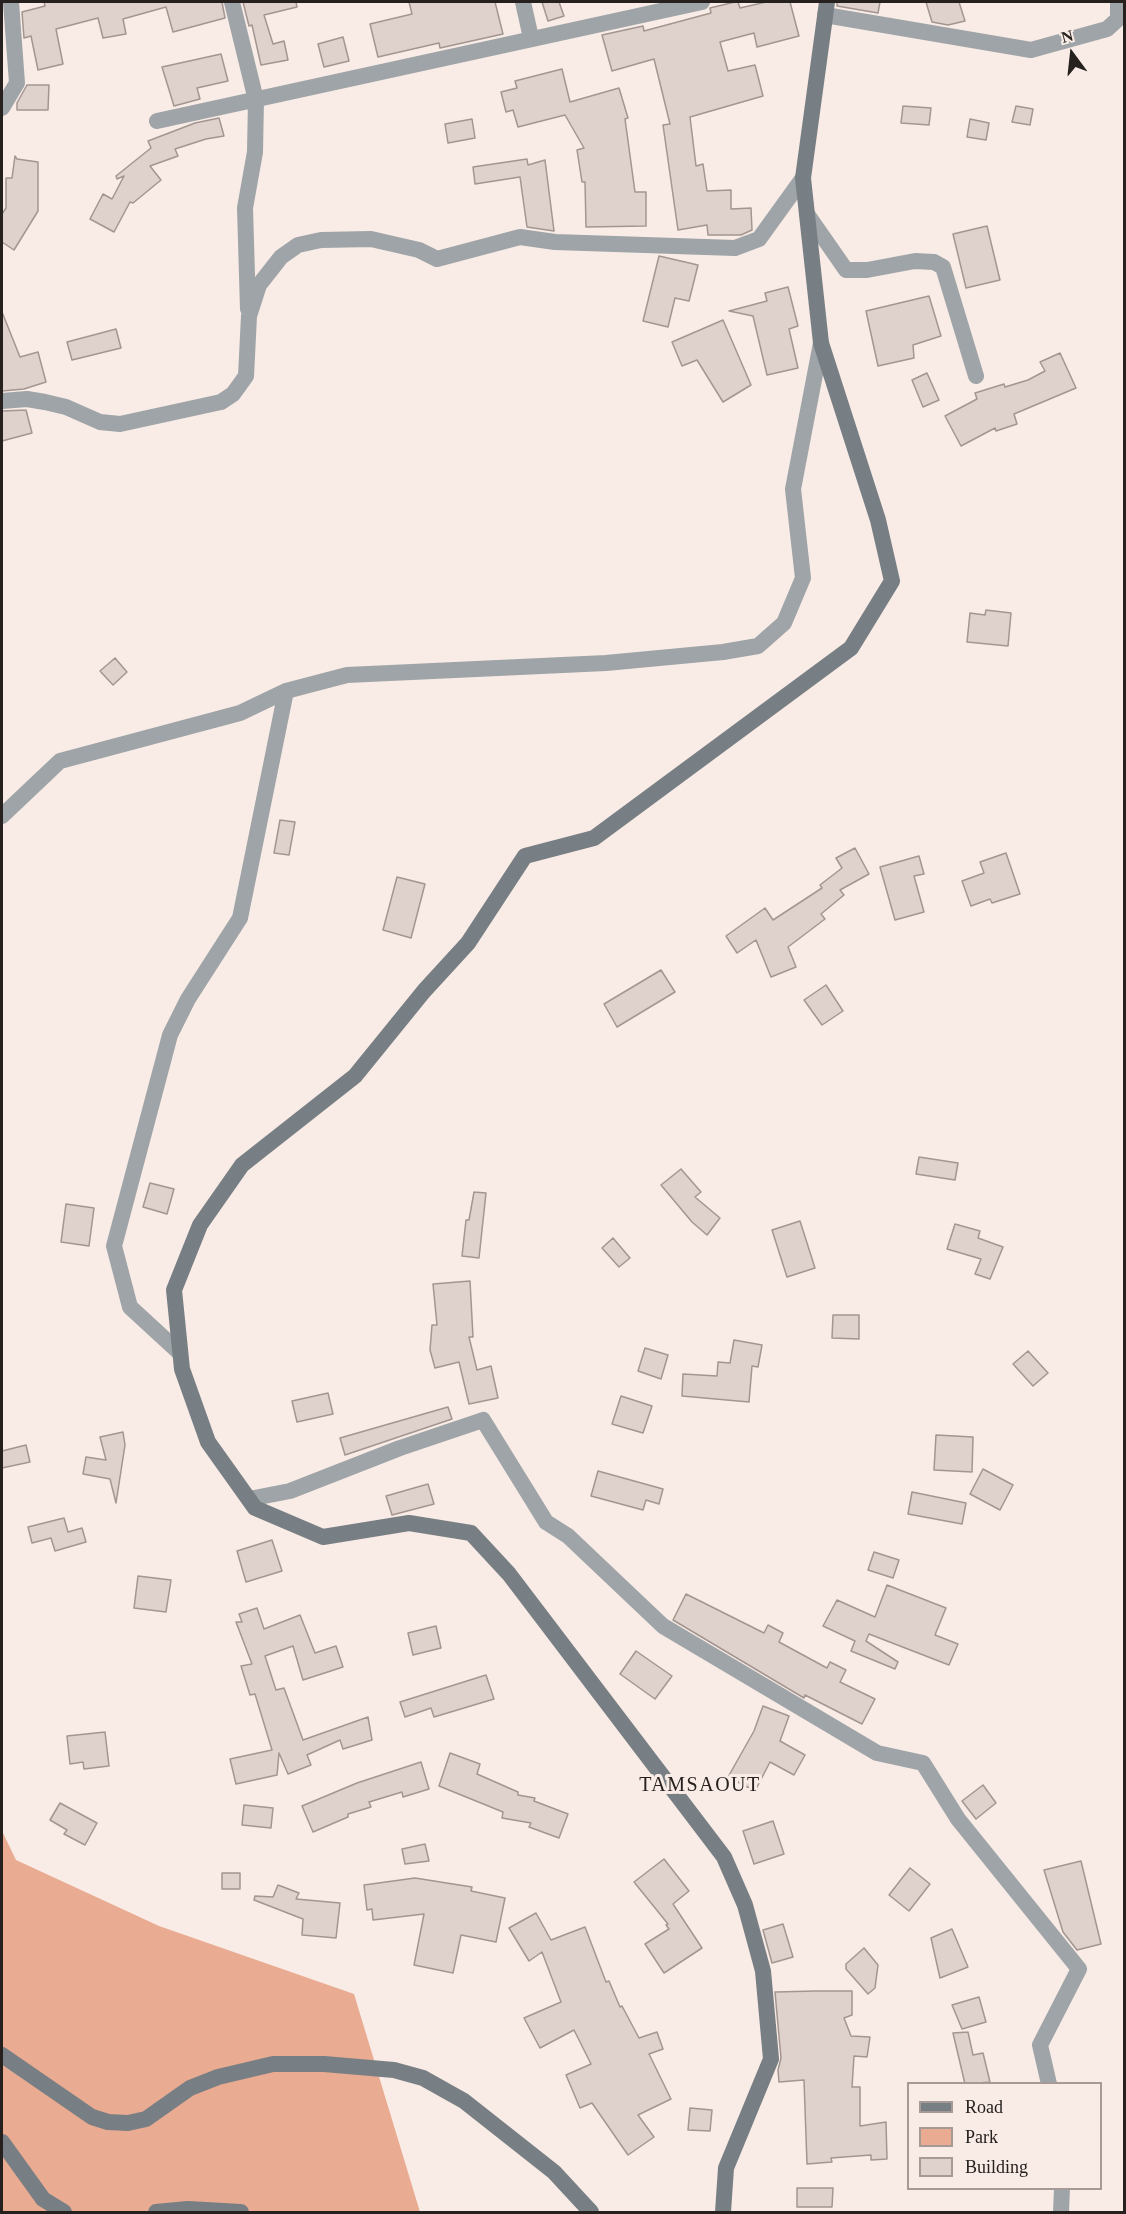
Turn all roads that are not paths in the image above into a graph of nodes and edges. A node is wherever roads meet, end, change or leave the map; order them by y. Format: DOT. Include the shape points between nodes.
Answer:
graph roads {
  1 [pos="11,2"];
  2 [pos="232,2"];
  3 [pos="522,2"];
  4 [pos="702,2"];
  5 [pos="1118,2"];
  6 [pos="826,8"];
  7 [pos="531,38"];
  8 [pos="9,84"];
  9 [pos="256,100"];
  10 [pos="2,108"];
  11 [pos="157,121"];
  12 [pos="803,178"];
  13 [pos="807,214"];
  14 [pos="249,316"];
  15 [pos="821,343"];
  16 [pos="976,376"];
  17 [pos="2,401"];
  18 [pos="286,691"];
  19 [pos="2,816"];
  20 [pos="180,1353"];
  21 [pos="249,1499"];
  22 [pos="2,2055"];
  23 [pos="1049,2082"];
  24 [pos="2,2142"];
  25 [pos="1062,2190"];
  26 [pos="64,2212"];
  27 [pos="156,2212"];
  28 [pos="241,2212"];
  29 [pos="591,2212"];
  30 [pos="723,2212"];
  31 [pos="1061,2212"];
  1 -- 8 [label="street"];
  2 -- 9 [label="street"];
  3 -- 7 [label="street"];
  4 -- 7 [label="street"];
  5 -- 6 [label="street" via="1118,19 1107,29 1031,50"];
  6 -- 12 [label="main road"];
  7 -- 9 [label="street"];
  8 -- 10 [label="street"];
  9 -- 11 [label="street"];
  9 -- 14 [label="street" via="255,152 245,208"];
  12 -- 13 [label="main road"];
  12 -- 14 [label="street" via="759,239 735,248 555,242 520,237 437,259 419,250 371,238 298,245 281,257 259,285"];
  13 -- 15 [label="main road"];
  13 -- 16 [label="street" via="846,270 915,261 934,262 943,267"];
  14 -- 17 [label="street" via="246,376 233,394 221,402 120,424 100,422 66,407 36,401"];
  15 -- 18 [label="street" via="793,489 803,578 784,623 759,646 606,663 347,675"];
  15 -- 20 [label="main road" via="878,520 892,581 851,648 594,838 525,856 468,944 355,1076 242,1165 206,1217 174,1290"];
  18 -- 19 [label="street" via="240,713 60,761"];
  18 -- 20 [label="street" via="240,918 188,999 170,1035 114,1246 130,1307"];
  20 -- 21 [label="main road" via="208,1442"];
  21 -- 23 [label="street" via="290,1491 483,1420 546,1522 568,1536 663,1626 877,1753 923,1763 958,1819 1079,1969 1040,2045"];
  21 -- 30 [label="main road" via="255,1508 323,1537 409,1522 471,1533 509,1574 724,1857 745,1905 763,1971 771,2059 726,2168"];
  22 -- 29 [label="main road" via="92,2117 128,2123 146,2119 190,2088 273,2064 394,2070 423,2078 464,2101 554,2172"];
  24 -- 26 [label="main road" via="42,2199"];
  25 -- 31 [label="street"];
  27 -- 28 [label="main road"];
}
